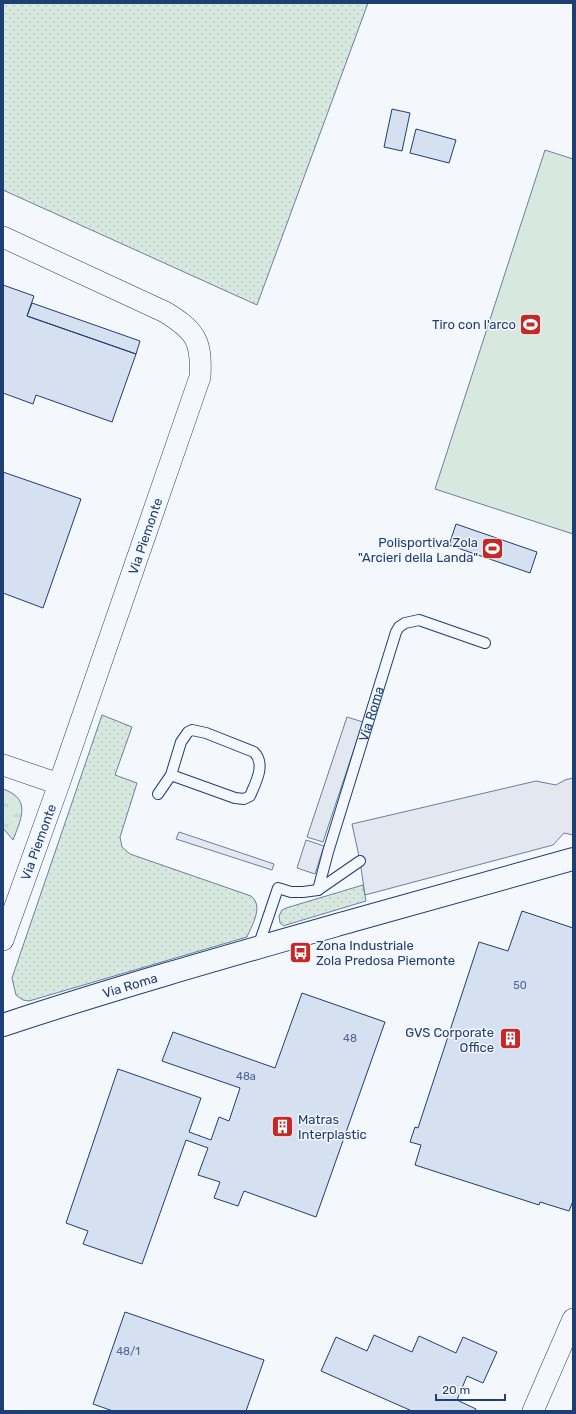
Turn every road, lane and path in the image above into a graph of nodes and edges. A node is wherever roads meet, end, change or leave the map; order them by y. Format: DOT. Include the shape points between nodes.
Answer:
graph roads {
  1 [pos="3,237"];
  2 [pos="485,643"];
  3 [pos="3,765"];
  4 [pos="171,775"];
  5 [pos="59,784"];
  6 [pos="158,794"];
  7 [pos="573,859"];
  8 [pos="360,861"];
  9 [pos="318,890"];
  10 [pos="3,940"];
  11 [pos="258,947"];
  12 [pos="3,1025"];
  13 [pos="573,1319"];
  14 [pos="533,1411"];
  1 -- 5 [label="street, Via Piemonte" via="184,323 196,338 201,357 200,377"];
  2 -- 9 [label="lane, Via Roma" via="419,620 407,622 399,627 330,844"];
  3 -- 5 [label="street"];
  4 -- 4 [label="lane" via="244,799 250,796 261,765 259,756 254,752 192,730 181,742"];
  4 -- 6 [label="lane"];
  5 -- 10 [label="street, Via Piemonte"];
  7 -- 11 [label="street, Via Roma"];
  8 -- 9 [label="lane"];
  9 -- 11 [label="lane" via="292,892 278,888"];
  11 -- 12 [label="street, Via Roma" via="104,992"];
  13 -- 14 [label="street"];
}
